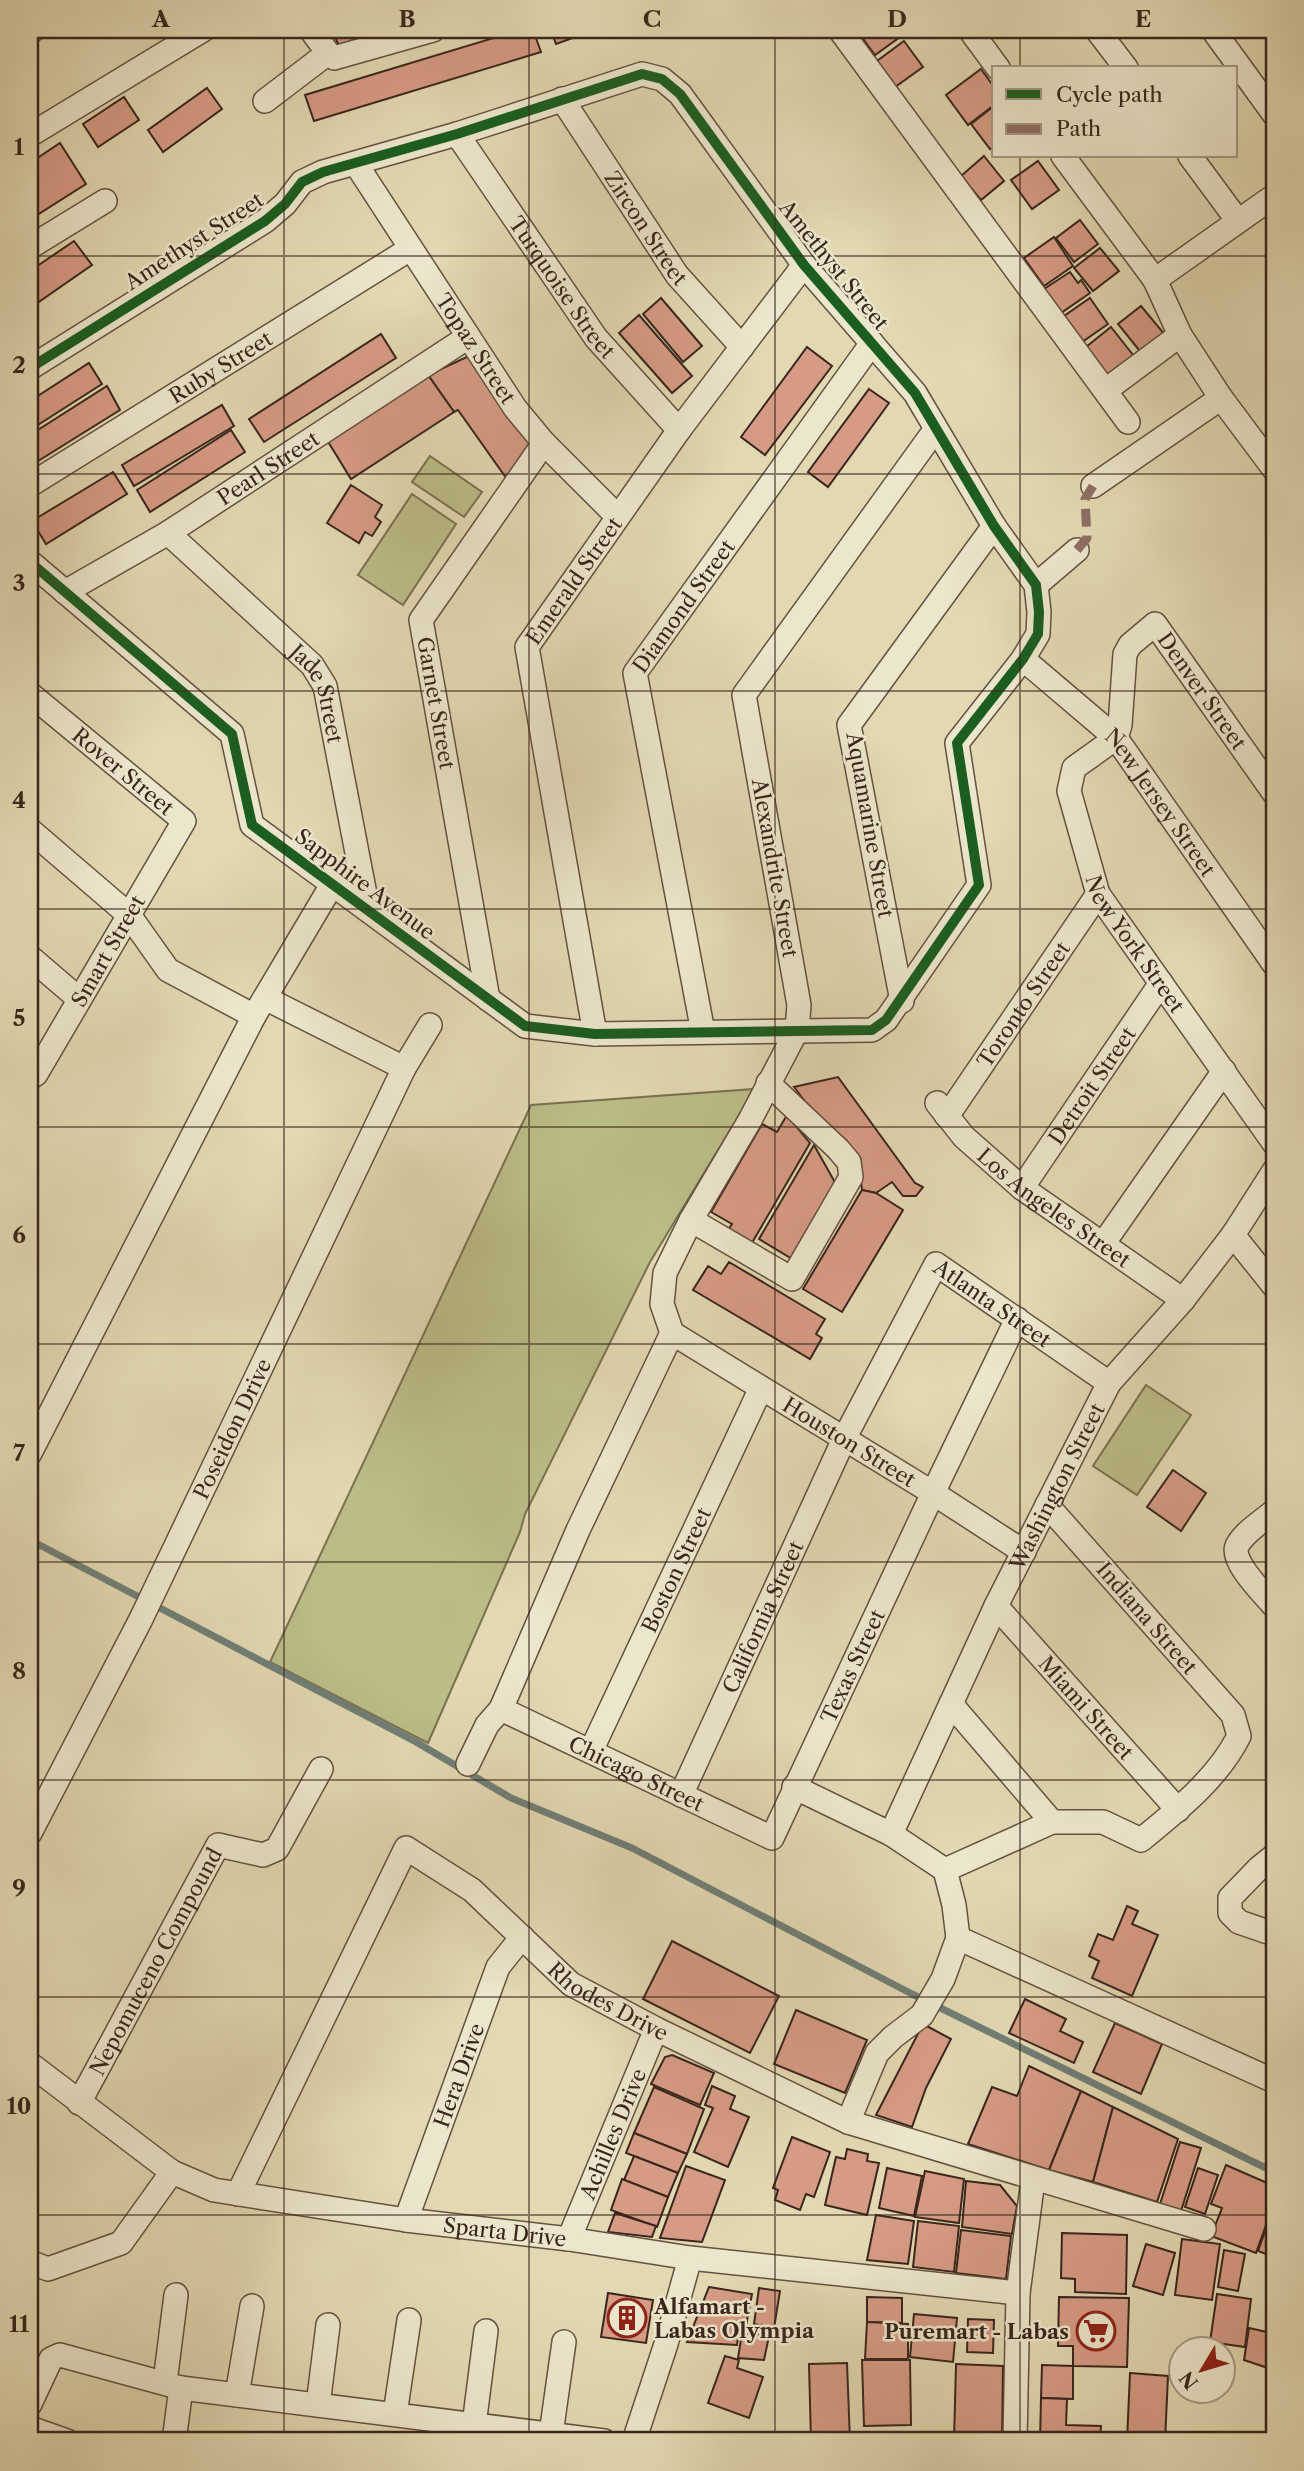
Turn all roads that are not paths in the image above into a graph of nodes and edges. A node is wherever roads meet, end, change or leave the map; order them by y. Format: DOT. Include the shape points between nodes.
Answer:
graph roads {
  1 [pos="201,30"];
  2 [pos="311,30"];
  3 [pos="429,30"];
  4 [pos="840,30"];
  5 [pos="970,30"];
  6 [pos="1097,30"];
  7 [pos="1213,30"];
  8 [pos="328,53"];
  9 [pos="997,66"];
  10 [pos="1124,66"];
  11 [pos="562,99"];
  12 [pos="265,101"];
  13 [pos="1274,114"];
  14 [pos="457,134"];
  15 [pos="30,135"];
  16 [pos="1064,158"];
  17 [pos="1191,158"];
  18 [pos="356,164"];
  19 [pos="1274,196"];
  20 [pos="105,201"];
  21 [pos="1238,221"];
  22 [pos="33,240"];
  23 [pos="410,249"];
  24 [pos="804,265"];
  25 [pos="1155,280"];
  26 [pos="1180,335"];
  27 [pos="468,337"];
  28 [pos="872,344"];
  29 [pos="742,347"];
  30 [pos="30,368"];
  31 [pos="1106,390"];
  32 [pos="1221,398"];
  33 [pos="1128,422"];
  34 [pos="679,430"];
  35 [pos="935,430"];
  36 [pos="544,443"];
  37 [pos="1274,469"];
  38 [pos="30,485"];
  39 [pos="1093,486"];
  40 [pos="617,516"];
  41 [pos="994,526"];
  42 [pos="168,533"];
  43 [pos="1077,550"];
  44 [pos="30,562"];
  45 [pos="1037,585"];
  46 [pos="65,592"];
  47 [pos="1023,659"];
  48 [pos="30,694"];
  49 [pos="1116,738"];
  50 [pos="1274,793"];
  51 [pos="184,821"];
  52 [pos="30,830"];
  53 [pos="334,883"];
  54 [pos="1098,894"];
  55 [pos="368,910"];
  56 [pos="129,915"];
  57 [pos="30,957"];
  58 [pos="1274,964"];
  59 [pos="1161,983"];
  60 [pos="79,999"];
  61 [pos="488,999"];
  62 [pos="902,1001"];
  63 [pos="259,1007"];
  64 [pos="430,1025"];
  65 [pos="797,1030"];
  66 [pos="703,1032"];
  67 [pos="595,1034"];
  68 [pos="404,1068"];
  69 [pos="1224,1071"];
  70 [pos="30,1078"];
  71 [pos="768,1083"];
  72 [pos="941,1109"];
  73 [pos="1274,1143"];
  74 [pos="1274,1171"];
  75 [pos="1022,1188"];
  76 [pos="691,1220"];
  77 [pos="1233,1235"];
  78 [pos="1103,1244"];
  79 [pos="1274,1286"];
  80 [pos="1183,1300"];
  81 [pos="1017,1319"];
  82 [pos="672,1333"];
  83 [pos="1109,1383"];
  84 [pos="761,1388"];
  85 [pos="844,1438"];
  86 [pos="30,1453"];
  87 [pos="933,1493"];
  88 [pos="1047,1505"];
  89 [pos="1274,1511"];
  90 [pos="1024,1552"];
  91 [pos="996,1606"];
  92 [pos="1274,1606"];
  93 [pos="951,1704"];
  94 [pos="501,1709"];
  95 [pos="590,1751"];
  96 [pos="468,1764"];
  97 [pos="321,1769"];
  98 [pos="794,1787"];
  99 [pos="681,1795"];
  100 [pos="1178,1810"];
  101 [pos="1052,1822"];
  102 [pos="30,1833"];
  103 [pos="891,1834"];
  104 [pos="772,1838"];
  105 [pos="1274,1856"];
  106 [pos="945,1870"];
  107 [pos="1274,1934"];
  108 [pos="522,1937"];
  109 [pos="958,1938"];
  110 [pos="656,2029"];
  111 [pos="30,2064"];
  112 [pos="1274,2081"];
  113 [pos="79,2103"];
  114 [pos="848,2122"];
  115 [pos="172,2172"];
  116 [pos="1033,2180"];
  117 [pos="238,2194"];
  118 [pos="406,2220"];
  119 [pos="1204,2229"];
  120 [pos="569,2239"];
  121 [pos="690,2258"];
  122 [pos="30,2263"];
  123 [pos="1018,2293"];
  124 [pos="176,2295"];
  125 [pos="252,2306"];
  126 [pos="409,2320"];
  127 [pos="328,2325"];
  128 [pos="486,2331"];
  129 [pos="564,2342"];
  130 [pos="173,2385"];
  131 [pos="237,2395"];
  132 [pos="30,2404"];
  133 [pos="318,2405"];
  134 [pos="395,2414"];
  135 [pos="474,2425"];
  136 [pos="30,2428"];
  137 [pos="551,2434"];
  138 [pos="67,2441"];
  139 [pos="174,2441"];
  140 [pos="604,2441"];
  141 [pos="634,2441"];
  142 [pos="1016,2441"];
  1 -- 15 [label="street"];
  2 -- 8 [label="street"];
  3 -- 8 [label="street" via="334,58"];
  4 -- 31 [label="street"];
  5 -- 9 [label="street"];
  6 -- 10 [label="street"];
  7 -- 13 [label="street"];
  8 -- 12 [label="street"];
  11 -- 14 [label="street, Amethyst Street"];
  11 -- 24 [label="street, Amethyst Street" via="642,74 662,79 680,94"];
  11 -- 29 [label="street, Zircon Street" via="677,275"];
  14 -- 18 [label="street, Amethyst Street"];
  14 -- 34 [label="street, Turquoise Street" via="596,338"];
  16 -- 25 [label="street"];
  17 -- 21 [label="street"];
  18 -- 23 [label="street, Topaz Street"];
  18 -- 30 [label="street, Amethyst Street" via="302,182 265,222"];
  19 -- 21 [label="street"];
  20 -- 22 [label="street"];
  21 -- 25 [label="street"];
  23 -- 27 [label="street, Topaz Street"];
  23 -- 38 [label="street, Ruby Street"];
  24 -- 28 [label="street, Amethyst Street"];
  24 -- 29 [label="street, Emerald Street"];
  25 -- 26 [label="street"];
  26 -- 31 [label="street"];
  26 -- 32 [label="street"];
  27 -- 36 [label="street, Topaz Street"];
  27 -- 42 [label="street, Pearl Street"];
  28 -- 35 [label="street, Amethyst Street" via="915,393"];
  28 -- 66 [label="street, Diamond Street" via="635,673"];
  29 -- 34 [label="street, Emerald Street"];
  31 -- 33 [label="street"];
  32 -- 37 [label="street"];
  32 -- 39 [label="street"];
  34 -- 40 [label="street, Emerald Street"];
  35 -- 41 [label="street, Amethyst Street"];
  35 -- 65 [label="street, Alexandrite Street" via="744,695 799,1005"];
  36 -- 40 [label="street, Topaz Street"];
  36 -- 61 [label="street, Garnet Street" via="421,620"];
  40 -- 67 [label="street, Emerald Street" via="527,647"];
  41 -- 45 [label="street, Amethyst Street"];
  41 -- 62 [label="street, Aquamarine Street" via="849,725"];
  42 -- 46 [label="street, Pearl Street"];
  42 -- 55 [label="street, Jade Street" via="312,665 325,685"];
  43 -- 45 [label="street"];
  44 -- 46 [label="street, Sapphire Avenue"];
  45 -- 47 [label="street" via="1038,634"];
  46 -- 53 [label="street, Sapphire Avenue" via="232,734 252,825"];
  47 -- 49 [label="street, New Jersey Street"];
  47 -- 62 [label="street" via="957,743 979,885"];
  48 -- 51 [label="street, Rover Street"];
  49 -- 50 [label="street, Denver Street" via="1125,654 1155,624"];
  49 -- 54 [label="street, New York Street" via="1074,768 1070,780 1069,791"];
  49 -- 58 [label="street, New Jersey Street"];
  51 -- 56 [label="street, Smart Street"];
  52 -- 56 [label="street"];
  53 -- 55 [label="street, Sapphire Avenue"];
  53 -- 63 [label="street"];
  54 -- 59 [label="street, New York Street"];
  54 -- 72 [label="street, Toronto Street" via="954,1106"];
  55 -- 61 [label="street, Sapphire Avenue"];
  56 -- 60 [label="street, Smart Street"];
  56 -- 63 [label="street" via="168,970"];
  57 -- 60 [label="street"];
  59 -- 69 [label="street, New York Street"];
  59 -- 75 [label="street, Detroit Street"];
  60 -- 70 [label="street, Smart Street"];
  61 -- 67 [label="street, Sapphire Avenue" via="525,1026"];
  62 -- 65 [label="street" via="872,1030"];
  63 -- 68 [label="street"];
  63 -- 86 [label="street"];
  64 -- 68 [label="street, Poseidon Drive"];
  65 -- 66 [label="street, Sapphire Avenue"];
  65 -- 71 [label="street, Alexandrite Street"];
  66 -- 67 [label="street, Sapphire Avenue"];
  68 -- 102 [label="street, Poseidon Drive" via="141,1619"];
  69 -- 73 [label="street, New York Street"];
  69 -- 78 [label="street"];
  71 -- 76 [label="street, Alexandrite Street"];
  71 -- 76 [label="street" via="838,1149 849,1162 851,1177 792,1279"];
  72 -- 75 [label="street, Los Angeles Street" via="964,1137"];
  74 -- 77 [label="street, Washington Street"];
  75 -- 78 [label="street, Los Angeles Street"];
  76 -- 82 [label="street, Alexandrite Street" via="665,1273 662,1304"];
  77 -- 79 [label="street"];
  77 -- 80 [label="street, Washington Street"];
  78 -- 80 [label="street, Los Angeles Street"];
  80 -- 83 [label="street, Washington Street"];
  81 -- 83 [label="street, Atlanta Street"];
  81 -- 85 [label="street, Atlanta Street" via="936,1264"];
  81 -- 87 [label="street, Texas Street"];
  82 -- 84 [label="street, Houston Street"];
  82 -- 94 [label="street"];
  83 -- 88 [label="street, Washington Street"];
  84 -- 85 [label="street, Houston Street"];
  84 -- 95 [label="street, Boston Street"];
  85 -- 87 [label="street, Houston Street"];
  85 -- 99 [label="street, California Street"];
  87 -- 90 [label="street, Houston Street"];
  87 -- 98 [label="street, Texas Street"];
  88 -- 90 [label="street, Washington Street"];
  88 -- 100 [label="street, Indiana Street" via="1233,1715 1239,1736 1228,1758"];
  89 -- 92 [label="street" via="1236,1549 1236,1560"];
  90 -- 91 [label="street, Washington Street"];
  91 -- 93 [label="street, Washington Street"];
  91 -- 100 [label="street, Miami Street"];
  93 -- 101 [label="street"];
  93 -- 103 [label="street, Washington Street"];
  94 -- 95 [label="street, Chicago Street"];
  94 -- 96 [label="street" via="487,1724"];
  95 -- 99 [label="street, Chicago Street"];
  97 -- 113 [label="street, Nepomuceno Compound" via="277,1849 263,1855 218,1845"];
  98 -- 103 [label="street"];
  98 -- 104 [label="street, Texas Street"];
  99 -- 104 [label="street, Chicago Street"];
  100 -- 101 [label="street" via="1141,1840 1103,1822"];
  101 -- 106 [label="street"];
  103 -- 106 [label="street"];
  105 -- 107 [label="street" via="1230,1898 1230,1913 1239,1922"];
  106 -- 109 [label="street"];
  108 -- 110 [label="street, Rhodes Drive" via="571,1984"];
  108 -- 117 [label="street, Rhodes Drive" via="472,1889 406,1848"];
  108 -- 118 [label="street, Hera Drive" via="498,1967"];
  109 -- 112 [label="street"];
  109 -- 114 [label="street" via="943,1979 922,2015 877,2053"];
  110 -- 114 [label="street, Rhodes Drive"];
  110 -- 120 [label="street, Achilles Drive"];
  111 -- 113 [label="street, Sparta Drive"];
  113 -- 115 [label="street, Sparta Drive"];
  114 -- 116 [label="street, Rhodes Drive"];
  115 -- 117 [label="street, Sparta Drive" via="214,2190"];
  115 -- 122 [label="street" via="121,2243 48,2269"];
  116 -- 119 [label="street, Rhodes Drive"];
  116 -- 123 [label="street"];
  117 -- 118 [label="street, Sparta Drive"];
  118 -- 120 [label="street, Sparta Drive"];
  120 -- 121 [label="street, Sparta Drive"];
  121 -- 123 [label="street, Sparta Drive"];
  121 -- 141 [label="street"];
  123 -- 142 [label="street"];
  124 -- 130 [label="street"];
  125 -- 131 [label="street"];
  126 -- 134 [label="street"];
  127 -- 133 [label="street"];
  128 -- 135 [label="street"];
  129 -- 137 [label="street"];
  130 -- 131 [label="street"];
  130 -- 132 [label="street" via="60,2355 51,2359"];
  130 -- 139 [label="street"];
  131 -- 133 [label="street"];
  133 -- 134 [label="street"];
  134 -- 135 [label="street"];
  135 -- 137 [label="street"];
  136 -- 138 [label="street"];
  137 -- 140 [label="street"];
}
